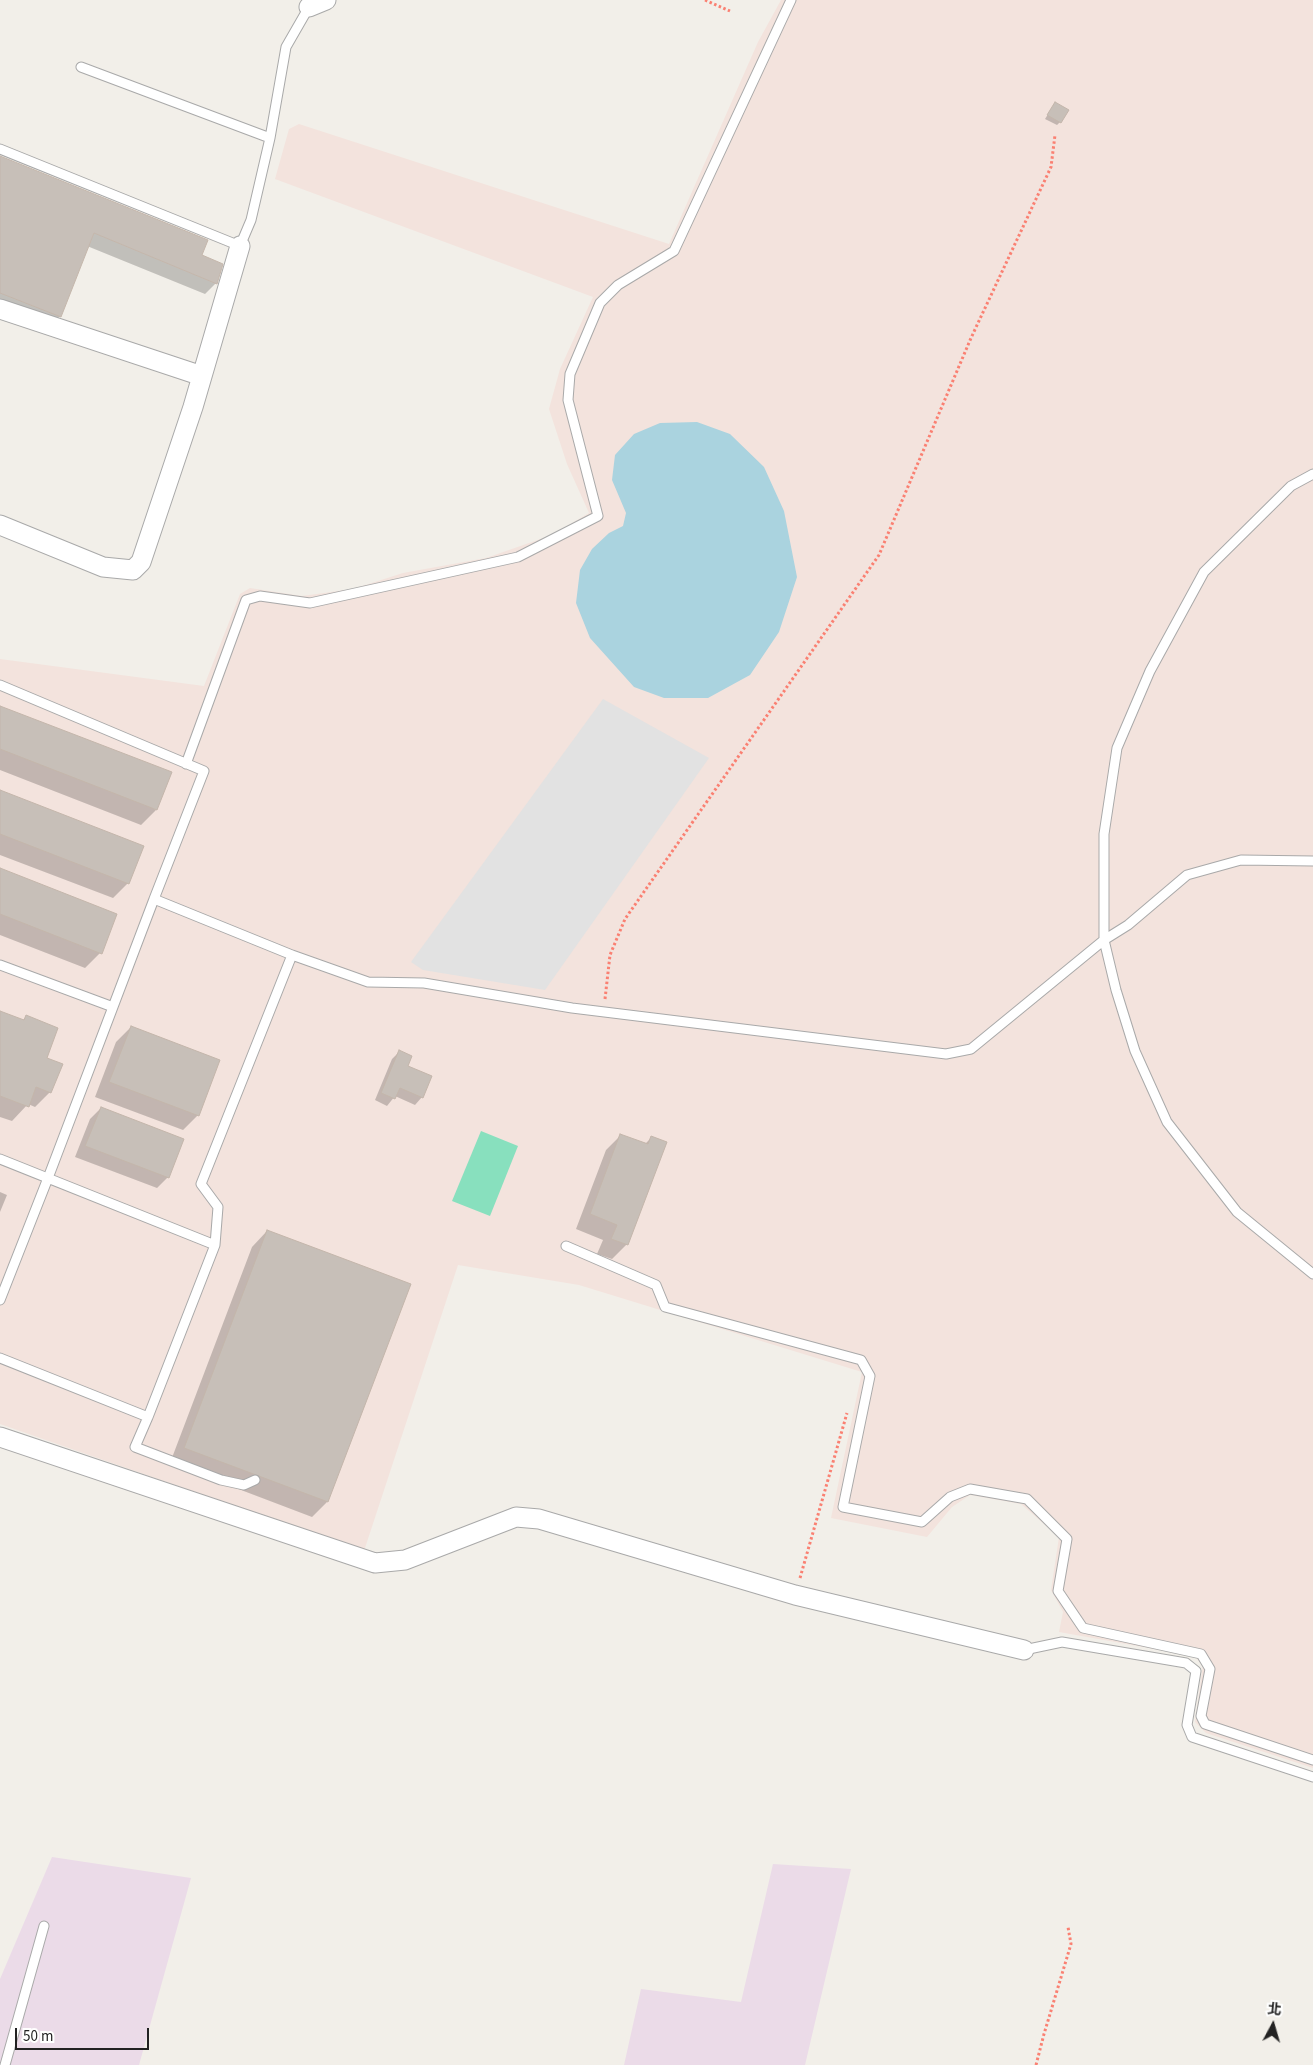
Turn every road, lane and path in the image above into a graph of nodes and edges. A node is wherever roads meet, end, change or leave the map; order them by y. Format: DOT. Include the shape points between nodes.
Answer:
graph roads {
  1 [pos="704,0"];
  2 [pos="791,0"];
  3 [pos="317,4"];
  4 [pos="730,11"];
  5 [pos="81,67"];
  6 [pos="1055,135"];
  7 [pos="270,138"];
  8 [pos="0,148"];
  9 [pos="240,246"];
  10 [pos="0,309"];
  11 [pos="202,376"];
  12 [pos="1313,474"];
  13 [pos="0,525"];
  14 [pos="0,684"];
  15 [pos="186,764"];
  16 [pos="1313,861"];
  17 [pos="154,900"];
  18 [pos="1104,940"];
  19 [pos="292,955"];
  20 [pos="0,965"];
  21 [pos="113,1007"];
  22 [pos="604,1012"];
  23 [pos="0,1159"];
  24 [pos="48,1178"];
  25 [pos="215,1245"];
  26 [pos="566,1246"];
  27 [pos="1313,1274"];
  28 [pos="4,1277"];
  29 [pos="0,1300"];
  30 [pos="0,1358"];
  31 [pos="849,1407"];
  32 [pos="148,1417"];
  33 [pos="0,1437"];
  34 [pos="255,1480"];
  35 [pos="795,1595"];
  36 [pos="1024,1650"];
  37 [pos="1313,1760"];
  38 [pos="1313,1777"];
  39 [pos="44,1926"];
  40 [pos="1068,1927"];
  41 [pos="5,2065"];
  42 [pos="1036,2065"];
  1 -- 4 [label="path"];
  2 -- 15 [label="lane" via="674,251 618,285 600,303 570,374 568,400 598,516 518,558 310,603 260,596 246,600"];
  3 -- 7 [label="lane" via="286,47"];
  5 -- 7 [label="lane"];
  6 -- 22 [label="path" via="1051,167 971,338 879,555 625,919 610,955"];
  7 -- 9 [label="lane" via="251,220"];
  8 -- 9 [label="lane"];
  9 -- 11 [label="street"];
  10 -- 11 [label="street"];
  11 -- 13 [label="street" via="141,562 133,570 103,567"];
  12 -- 18 [label="lane" via="1291,486 1204,572 1150,672 1118,748 1104,834"];
  14 -- 15 [label="lane"];
  15 -- 17 [label="lane" via="204,771"];
  16 -- 18 [label="lane" via="1241,860 1187,875 1128,925"];
  17 -- 19 [label="lane"];
  17 -- 21 [label="lane"];
  18 -- 22 [label="lane" via="971,1049 946,1054"];
  18 -- 27 [label="lane" via="1135,1051 1167,1122 1237,1212"];
  19 -- 22 [label="lane" via="368,982 424,983"];
  19 -- 25 [label="lane" via="201,1184 218,1207"];
  20 -- 21 [label="lane"];
  21 -- 24 [label="lane"];
  23 -- 24 [label="lane"];
  24 -- 25 [label="lane"];
  24 -- 28 [label="lane"];
  25 -- 32 [label="lane"];
  26 -- 37 [label="lane" via="656,1285 665,1307 861,1360 870,1376 843,1507 922,1522 950,1497 970,1489 1027,1499 1067,1539 1058,1591 1083,1628 1201,1654 1210,1669 1201,1716 1205,1724"];
  28 -- 29 [label="lane"];
  30 -- 32 [label="lane"];
  31 -- 35 [label="path"];
  32 -- 34 [label="lane" via="135,1447 221,1480 244,1485"];
  33 -- 35 [label="street" via="375,1563 405,1560 516,1518 539,1519"];
  35 -- 36 [label="street"];
  36 -- 38 [label="lane" via="1062,1642 1186,1663 1196,1671 1187,1725 1192,1737"];
  39 -- 41 [label="lane"];
  40 -- 42 [label="path" via="1071,1944"];
}
